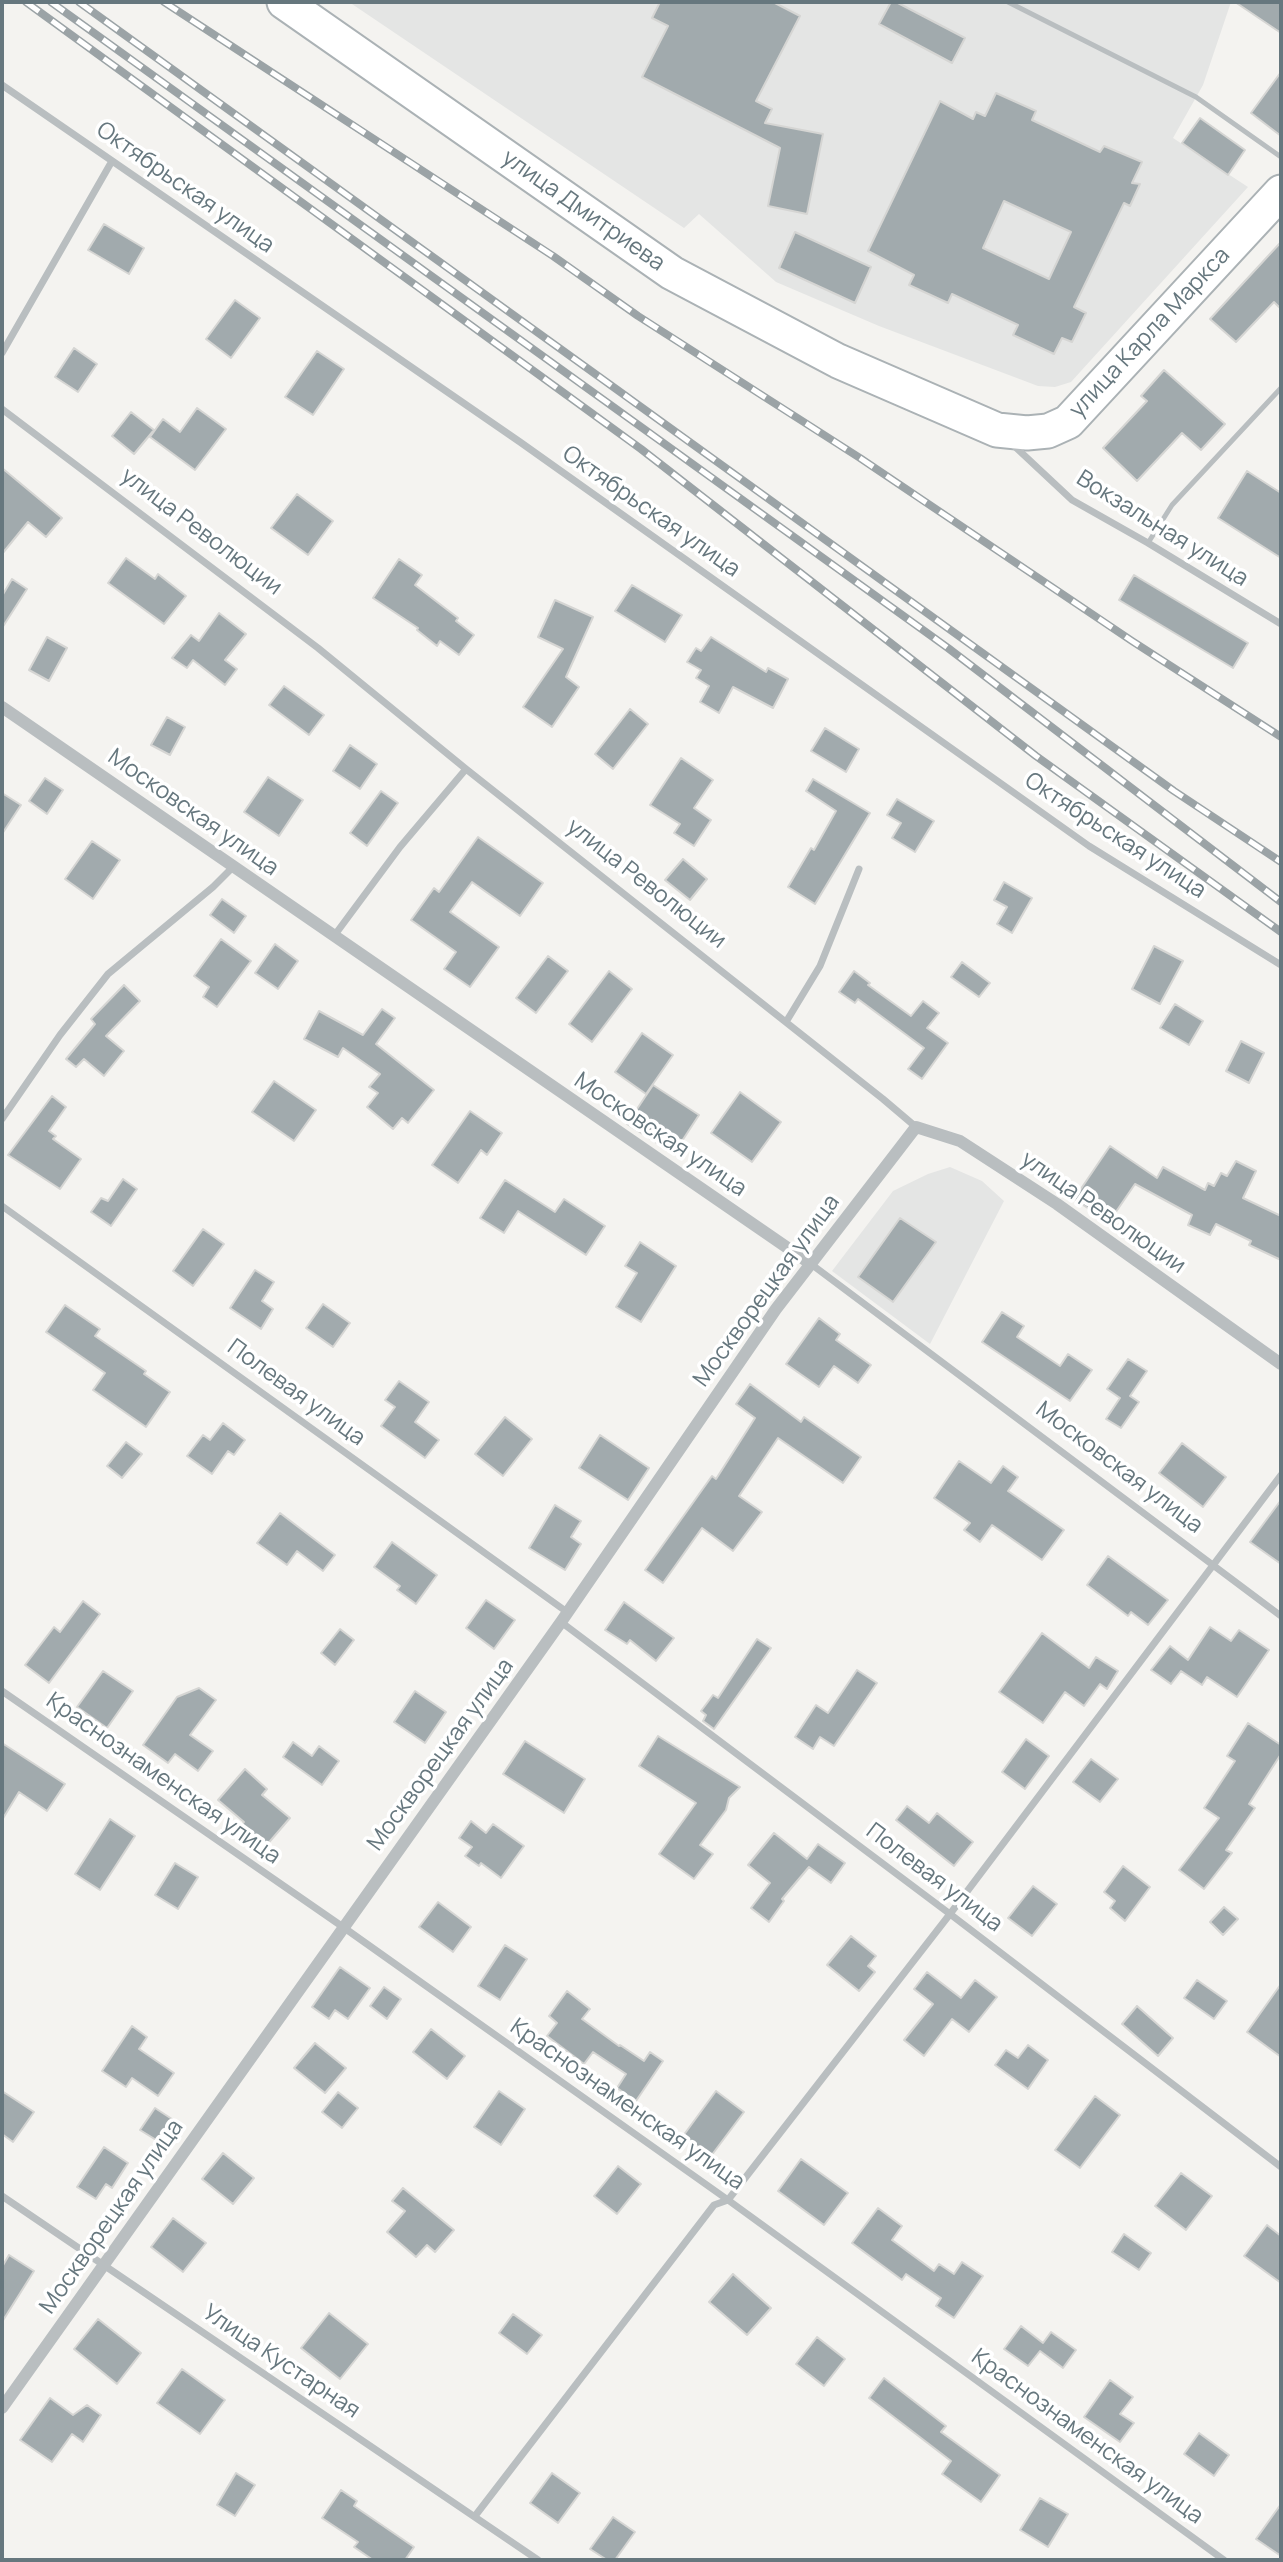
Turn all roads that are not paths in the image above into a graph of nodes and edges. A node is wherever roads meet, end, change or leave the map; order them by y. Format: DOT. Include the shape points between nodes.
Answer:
graph roads {
  1 [pos="284,2"];
  2 [pos="1008,2"];
  3 [pos="2,85"];
  4 [pos="1281,158"];
  5 [pos="112,161"];
  6 [pos="1281,192"];
  7 [pos="2,353"];
  8 [pos="1281,388"];
  9 [pos="2,409"];
  10 [pos="998,430"];
  11 [pos="1149,543"];
  12 [pos="1281,624"];
  13 [pos="2,707"];
  14 [pos="466,769"];
  15 [pos="234,866"];
  16 [pos="859,869"];
  17 [pos="333,936"];
  18 [pos="1281,965"];
  19 [pos="786,1022"];
  20 [pos="2,1119"];
  21 [pos="916,1128"];
  22 [pos="2,1206"];
  23 [pos="811,1264"];
  24 [pos="1281,1364"];
  25 [pos="1281,1475"];
  26 [pos="1213,1565"];
  27 [pos="1281,1616"];
  28 [pos="564,1617"];
  29 [pos="2,1690"];
  30 [pos="950,1914"];
  31 [pos="343,1927"];
  32 [pos="1281,2167"];
  33 [pos="2,2196"];
  34 [pos="728,2200"];
  35 [pos="103,2267"];
  36 [pos="2,2408"];
  37 [pos="475,2516"];
  38 [pos="538,2560"];
  39 [pos="1224,2560"];
  1 -- 10 [label="main road, улица Дмитриева" via="671,273 838,361"];
  2 -- 4 [label="lane" via="1196,97"];
  3 -- 5 [label="street, Октябрьская улица"];
  5 -- 7 [label="street"];
  5 -- 18 [label="street, Октябрьская улица" via="520,442 1088,846"];
  6 -- 10 [label="main road, улица Карла Маркса" via="1068,422 1048,431"];
  8 -- 11 [label="lane" via="1172,505"];
  9 -- 14 [label="street, улица Революции" via="318,648"];
  10 -- 11 [label="street, Вокзальная улица" via="1072,500"];
  11 -- 12 [label="street, Вокзальная улица"];
  13 -- 15 [label="street, Московская улица"];
  14 -- 17 [label="street"];
  14 -- 19 [label="street, улица Революции"];
  15 -- 17 [label="street, Московская улица"];
  15 -- 20 [label="street" via="108,974"];
  16 -- 19 [label="street" via="820,966"];
  17 -- 23 [label="street, Московская улица"];
  19 -- 21 [label="street, улица Революции"];
  21 -- 23 [label="street, Москворецкая улица"];
  21 -- 24 [label="street, улица Революции" via="960,1141"];
  22 -- 28 [label="street, Полевая улица"];
  23 -- 26 [label="street, Московская улица"];
  23 -- 28 [label="street, Москворецкая улица"];
  25 -- 26 [label="street"];
  26 -- 27 [label="street, Московская улица"];
  26 -- 30 [label="street"];
  28 -- 30 [label="street, Полевая улица"];
  28 -- 31 [label="street, Москворецкая улица"];
  29 -- 31 [label="street, Краснознаменская улица"];
  30 -- 32 [label="street, Полевая улица"];
  30 -- 34 [label="street"];
  31 -- 34 [label="street, Краснознаменская улица"];
  31 -- 35 [label="street, Москворецкая улица"];
  33 -- 35 [label="street, Улица Кустарная"];
  34 -- 37 [label="street" via="714,2205"];
  34 -- 39 [label="street, Краснознаменская улица"];
  35 -- 36 [label="street, Москворецкая улица"];
  35 -- 37 [label="street, Улица Кустарная"];
  37 -- 38 [label="street, Улица Кустарная"];
}
